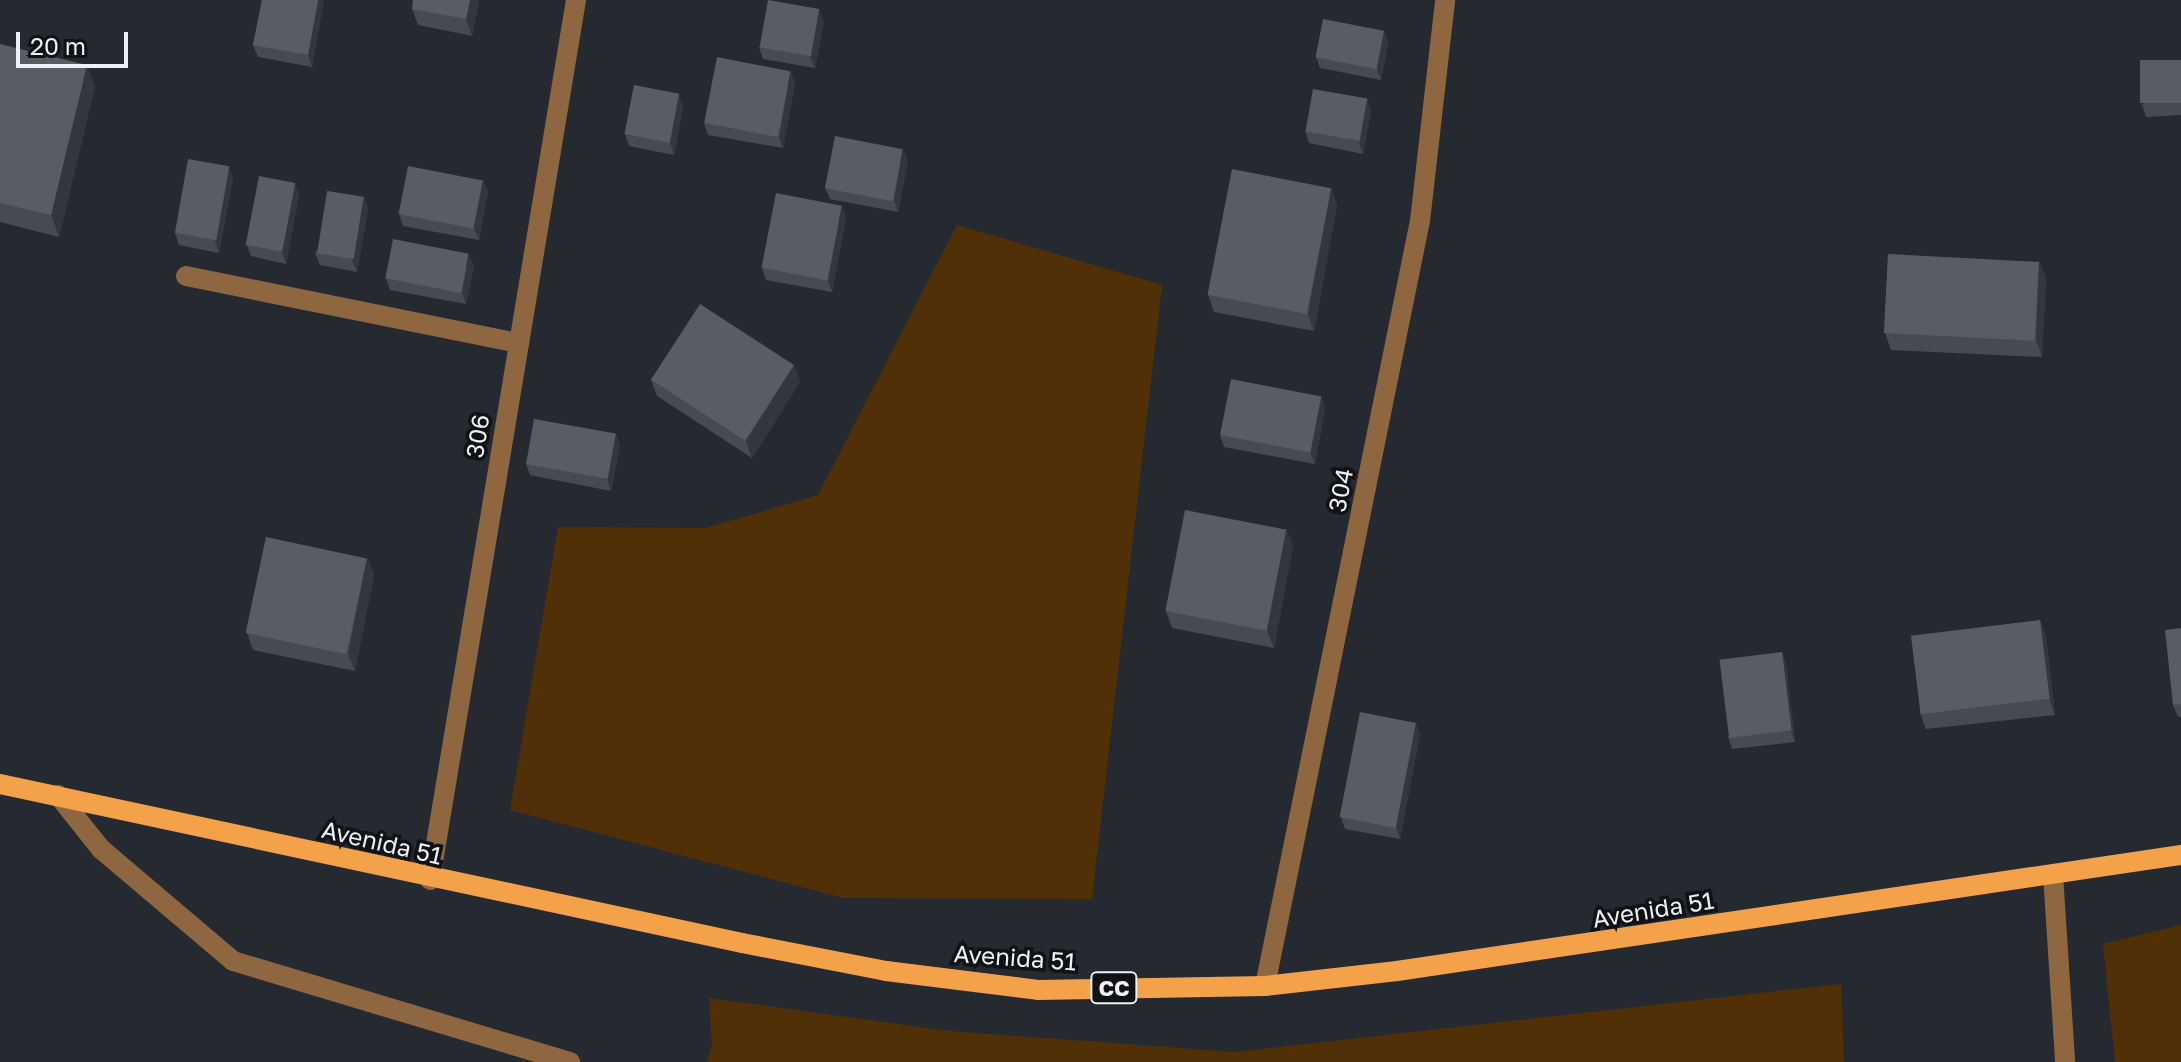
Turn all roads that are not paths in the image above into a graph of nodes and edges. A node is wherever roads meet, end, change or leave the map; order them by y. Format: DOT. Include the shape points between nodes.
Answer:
graph roads {
  1 [pos="576,0"];
  2 [pos="1445,0"];
  3 [pos="186,276"];
  4 [pos="519,343"];
  5 [pos="0,784"];
  6 [pos="58,795"];
  7 [pos="2181,855"];
  8 [pos="2053,874"];
  9 [pos="430,880"];
  10 [pos="1265,986"];
  11 [pos="570,1062"];
  12 [pos="2065,1062"];
  1 -- 4 [label="street, 306"];
  2 -- 10 [label="street, 304" via="1420,221"];
  3 -- 4 [label="street"];
  4 -- 9 [label="street, 306"];
  5 -- 6 [label="main road, Avenida 51 / CC"];
  6 -- 9 [label="main road, Avenida 51 / CC"];
  6 -- 11 [label="street" via="101,849 233,961"];
  7 -- 8 [label="main road, Avenida 51 / CC"];
  8 -- 10 [label="main road, Avenida 51 / CC" via="1525,955"];
  8 -- 12 [label="street"];
  9 -- 10 [label="main road, Avenida 51 / CC" via="886,971 1038,990"];
}
